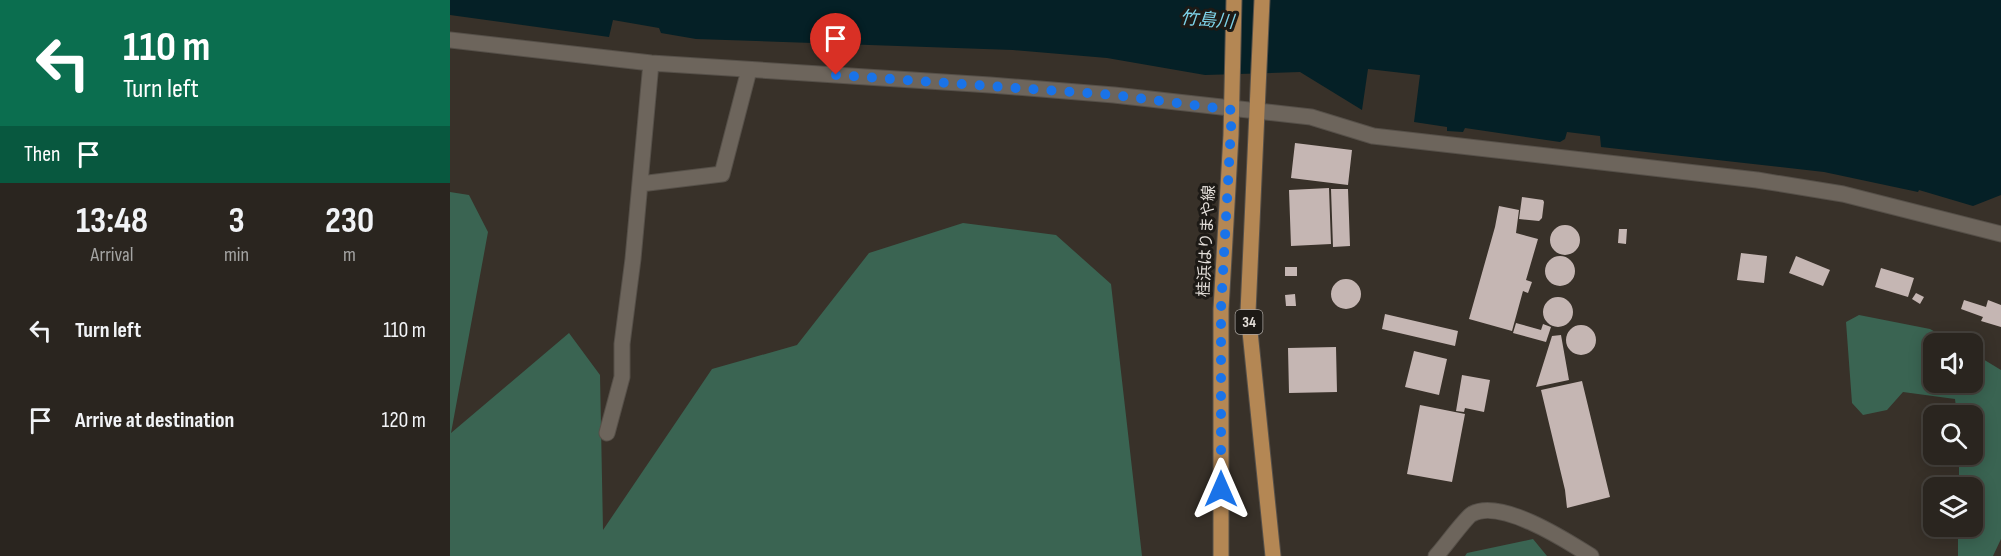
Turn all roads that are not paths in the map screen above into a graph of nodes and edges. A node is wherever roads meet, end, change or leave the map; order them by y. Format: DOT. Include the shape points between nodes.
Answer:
graph roads {
  1 [pos="1234,0"];
  2 [pos="1262,0"];
  3 [pos="450,40"];
  4 [pos="651,63"];
  5 [pos="749,70"];
  6 [pos="1232,110"];
  7 [pos="1257,112"];
  8 [pos="640,184"];
  9 [pos="2001,234"];
  10 [pos="607,433"];
  11 [pos="1221,556"];
  12 [pos="1273,556"];
  13 [pos="1436,556"];
  14 [pos="1591,556"];
  1 -- 6 [label="main road, 桂浜はりまや線 / 34"];
  2 -- 7 [label="main road, 34"];
  3 -- 4 [label="street"];
  4 -- 5 [label="street"];
  4 -- 8 [label="street"];
  5 -- 6 [label="street" via="1069,92"];
  5 -- 8 [label="street" via="722,174"];
  6 -- 7 [label="street"];
  6 -- 11 [label="main road, 桂浜はりまや線 / 34" via="1221,309"];
  7 -- 9 [label="street" via="1311,117 1373,136 1757,180 1843,194"];
  7 -- 12 [label="main road, 34" via="1248,312"];
  8 -- 10 [label="street" via="622,344 622,377"];
  13 -- 14 [label="street" via="1472,514 1491,510 1509,513 1552,532"];
}
